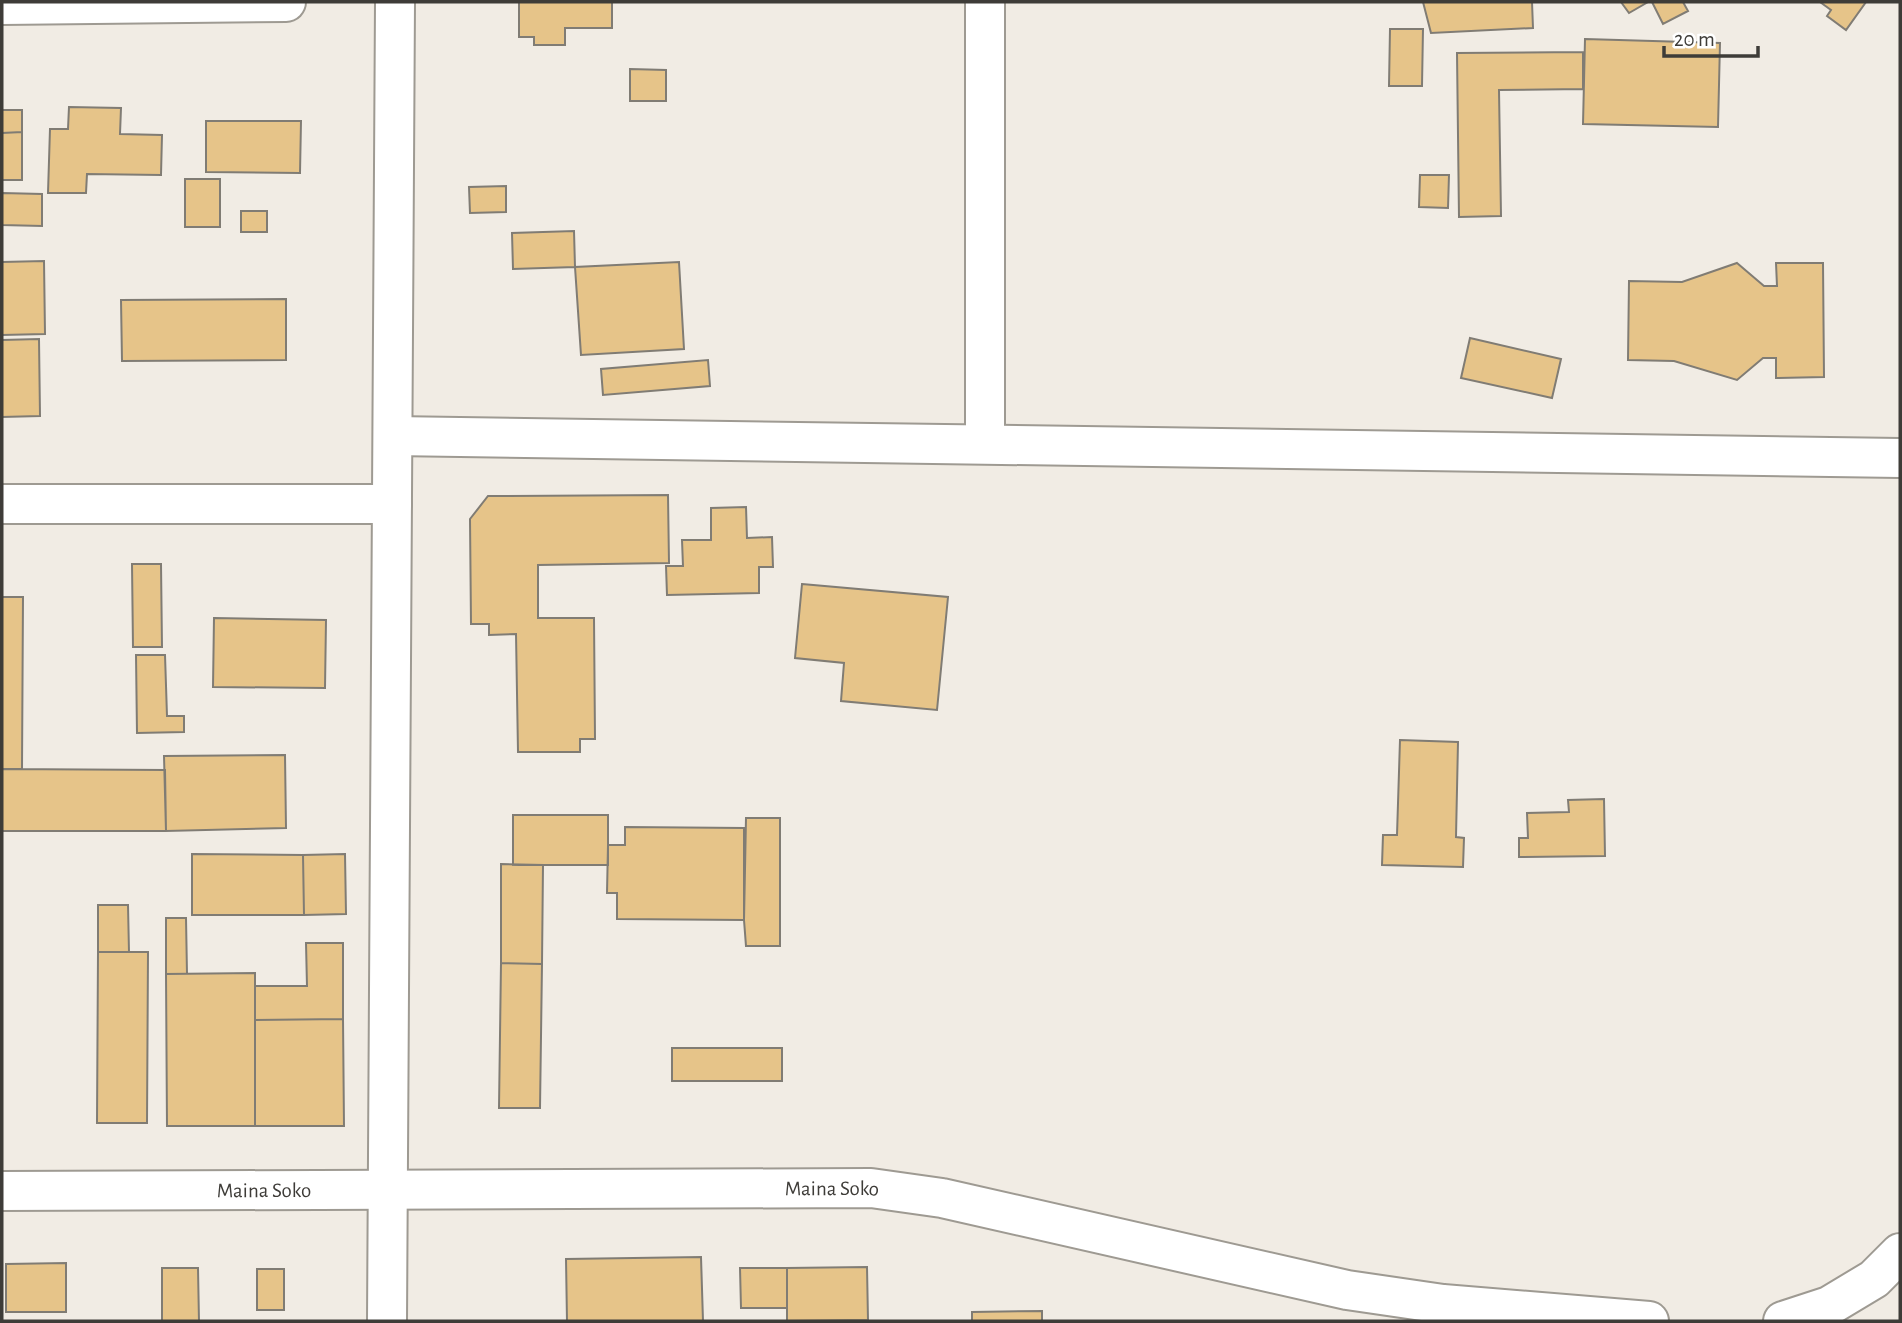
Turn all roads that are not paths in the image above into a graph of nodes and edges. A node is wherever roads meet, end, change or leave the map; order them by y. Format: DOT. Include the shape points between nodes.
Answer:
graph roads {
  1 [pos="286,2"];
  2 [pos="395,2"];
  3 [pos="985,2"];
  4 [pos="2,5"];
  5 [pos="393,436"];
  6 [pos="985,444"];
  7 [pos="1900,458"];
  8 [pos="2,504"];
  9 [pos="392,504"];
  10 [pos="388,1190"];
  11 [pos="2,1191"];
  12 [pos="1900,1253"];
  13 [pos="387,1321"];
  14 [pos="1649,1321"];
  15 [pos="1783,1321"];
  1 -- 4 [label="street"];
  2 -- 5 [label="street"];
  3 -- 6 [label="street"];
  5 -- 6 [label="street"];
  5 -- 9 [label="street"];
  6 -- 7 [label="street"];
  8 -- 9 [label="street"];
  9 -- 10 [label="street"];
  10 -- 11 [label="street, Maina Soko"];
  10 -- 13 [label="street"];
  10 -- 14 [label="street, Maina Soko" via="871,1188 943,1198 1347,1290 1443,1304"];
  12 -- 15 [label="street" via="1874,1279 1829,1306"];
}
